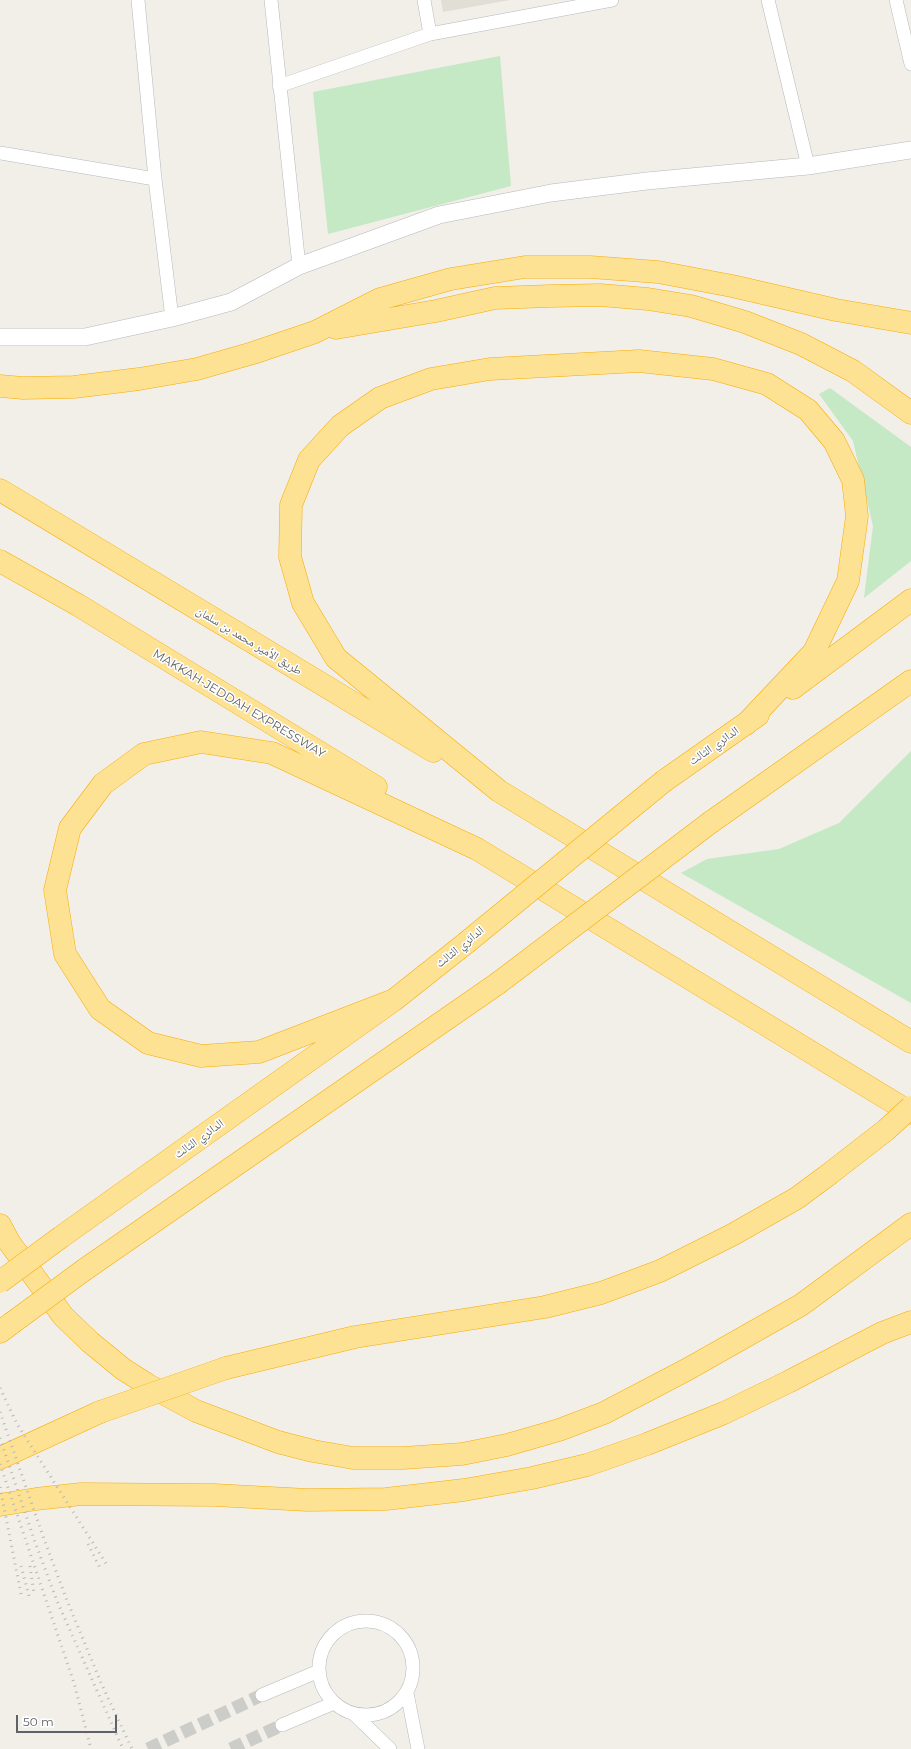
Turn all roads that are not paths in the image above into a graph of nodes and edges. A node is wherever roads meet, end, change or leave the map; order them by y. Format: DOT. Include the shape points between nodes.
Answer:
graph roads {
  1 [pos="138,0"];
  2 [pos="271,0"];
  3 [pos="424,0"];
  4 [pos="608,0"];
  5 [pos="768,0"];
  6 [pos="896,0"];
  7 [pos="430,34"];
  8 [pos="911,64"];
  9 [pos="279,86"];
  10 [pos="911,150"];
  11 [pos="0,153"];
  12 [pos="808,166"];
  13 [pos="155,178"];
  14 [pos="299,266"];
  15 [pos="836,310"];
  16 [pos="911,310"];
  17 [pos="172,318"];
  18 [pos="911,322"];
  19 [pos="316,332"];
  20 [pos="0,337"];
  21 [pos="0,386"];
  22 [pos="911,413"];
  23 [pos="0,490"];
  24 [pos="0,561"];
  25 [pos="911,600"];
  26 [pos="911,681"];
  27 [pos="746,724"];
  28 [pos="499,791"];
  29 [pos="477,849"];
  30 [pos="394,1000"];
  31 [pos="911,1042"];
  32 [pos="911,1107"];
  33 [pos="911,1112"];
  34 [pos="911,1224"];
  35 [pos="0,1225"];
  36 [pos="0,1282"];
  37 [pos="911,1322"];
  38 [pos="6,1328"];
  39 [pos="0,1458"];
  40 [pos="0,1506"];
  41 [pos="319,1671"];
  42 [pos="408,1693"];
  43 [pos="262,1695"];
  44 [pos="334,1703"];
  45 [pos="355,1715"];
  46 [pos="282,1725"];
  47 [pos="390,1749"];
  48 [pos="418,1749"];
  1 -- 13 [label="street"];
  2 -- 9 [label="street"];
  3 -- 7 [label="street"];
  4 -- 7 [label="street"];
  5 -- 12 [label="street"];
  6 -- 8 [label="street"];
  7 -- 9 [label="street"];
  9 -- 14 [label="street"];
  10 -- 12 [label="street"];
  11 -- 13 [label="street"];
  12 -- 14 [label="street" via="647,180 551,193 439,215"];
  13 -- 17 [label="street"];
  14 -- 17 [label="street" via="231,302"];
  15 -- 16 [label="highway"];
  15 -- 18 [label="highway"];
  15 -- 19 [label="highway" via="658,272 590,266 525,268 451,279 380,299"];
  17 -- 20 [label="street" via="85,337"];
  19 -- 21 [label="highway" via="197,369 74,387"];
  19 -- 22 [label="highway" via="495,298 600,295 648,299 691,306 745,322 801,344 853,371"];
  23 -- 28 [label="highway, طريق الأمير محمد بن سلمان"];
  24 -- 29 [label="highway, MAKKAH-JEDDAH EXPRESSWAY"];
  25 -- 27 [label="highway, الدائري الثالث"];
  26 -- 38 [label="highway, bridge" via="710,822 497,984 84,1270"];
  27 -- 28 [label="highway" via="814,652 848,581 857,516 852,480 834,440 808,410 767,384 714,369 639,360 490,369 431,379 380,398 340,426 309,460 291,505 290,557 303,603 336,658"];
  27 -- 30 [label="highway, الدائري الثالث, bridge" via="664,781"];
  28 -- 31 [label="highway"];
  29 -- 30 [label="highway" via="272,753 201,742 144,754 103,784 70,828 54,890 65,954 100,1009 148,1043 201,1056 259,1052"];
  29 -- 33 [label="highway"];
  30 -- 36 [label="highway, الدائري الثالث, bridge"];
  32 -- 39 [label="highway, bridge" via="886,1130 797,1198 732,1235 660,1271 601,1292 545,1307 355,1337 226,1368 100,1412"];
  34 -- 35 [label="highway" via="801,1305 688,1370 604,1413 559,1430 507,1445 462,1454 403,1458 353,1458 306,1449 243,1429 196,1410 148,1385 90,1342 63,1316 9,1242"];
  37 -- 40 [label="highway" via="882,1333 724,1413 595,1462 532,1478 464,1490 386,1499 308,1500 214,1495 81,1494"];
  41 -- 42 [label="street" via="320,1655 328,1640 339,1629 354,1622 385,1624 399,1633 414,1661 413,1678"];
  41 -- 43 [label="street"];
  41 -- 44 [label="street" via="326,1694"];
  42 -- 45 [label="street" via="385,1713"];
  42 -- 48 [label="street"];
  44 -- 45 [label="street"];
  44 -- 46 [label="street"];
  45 -- 47 [label="street"];
}
